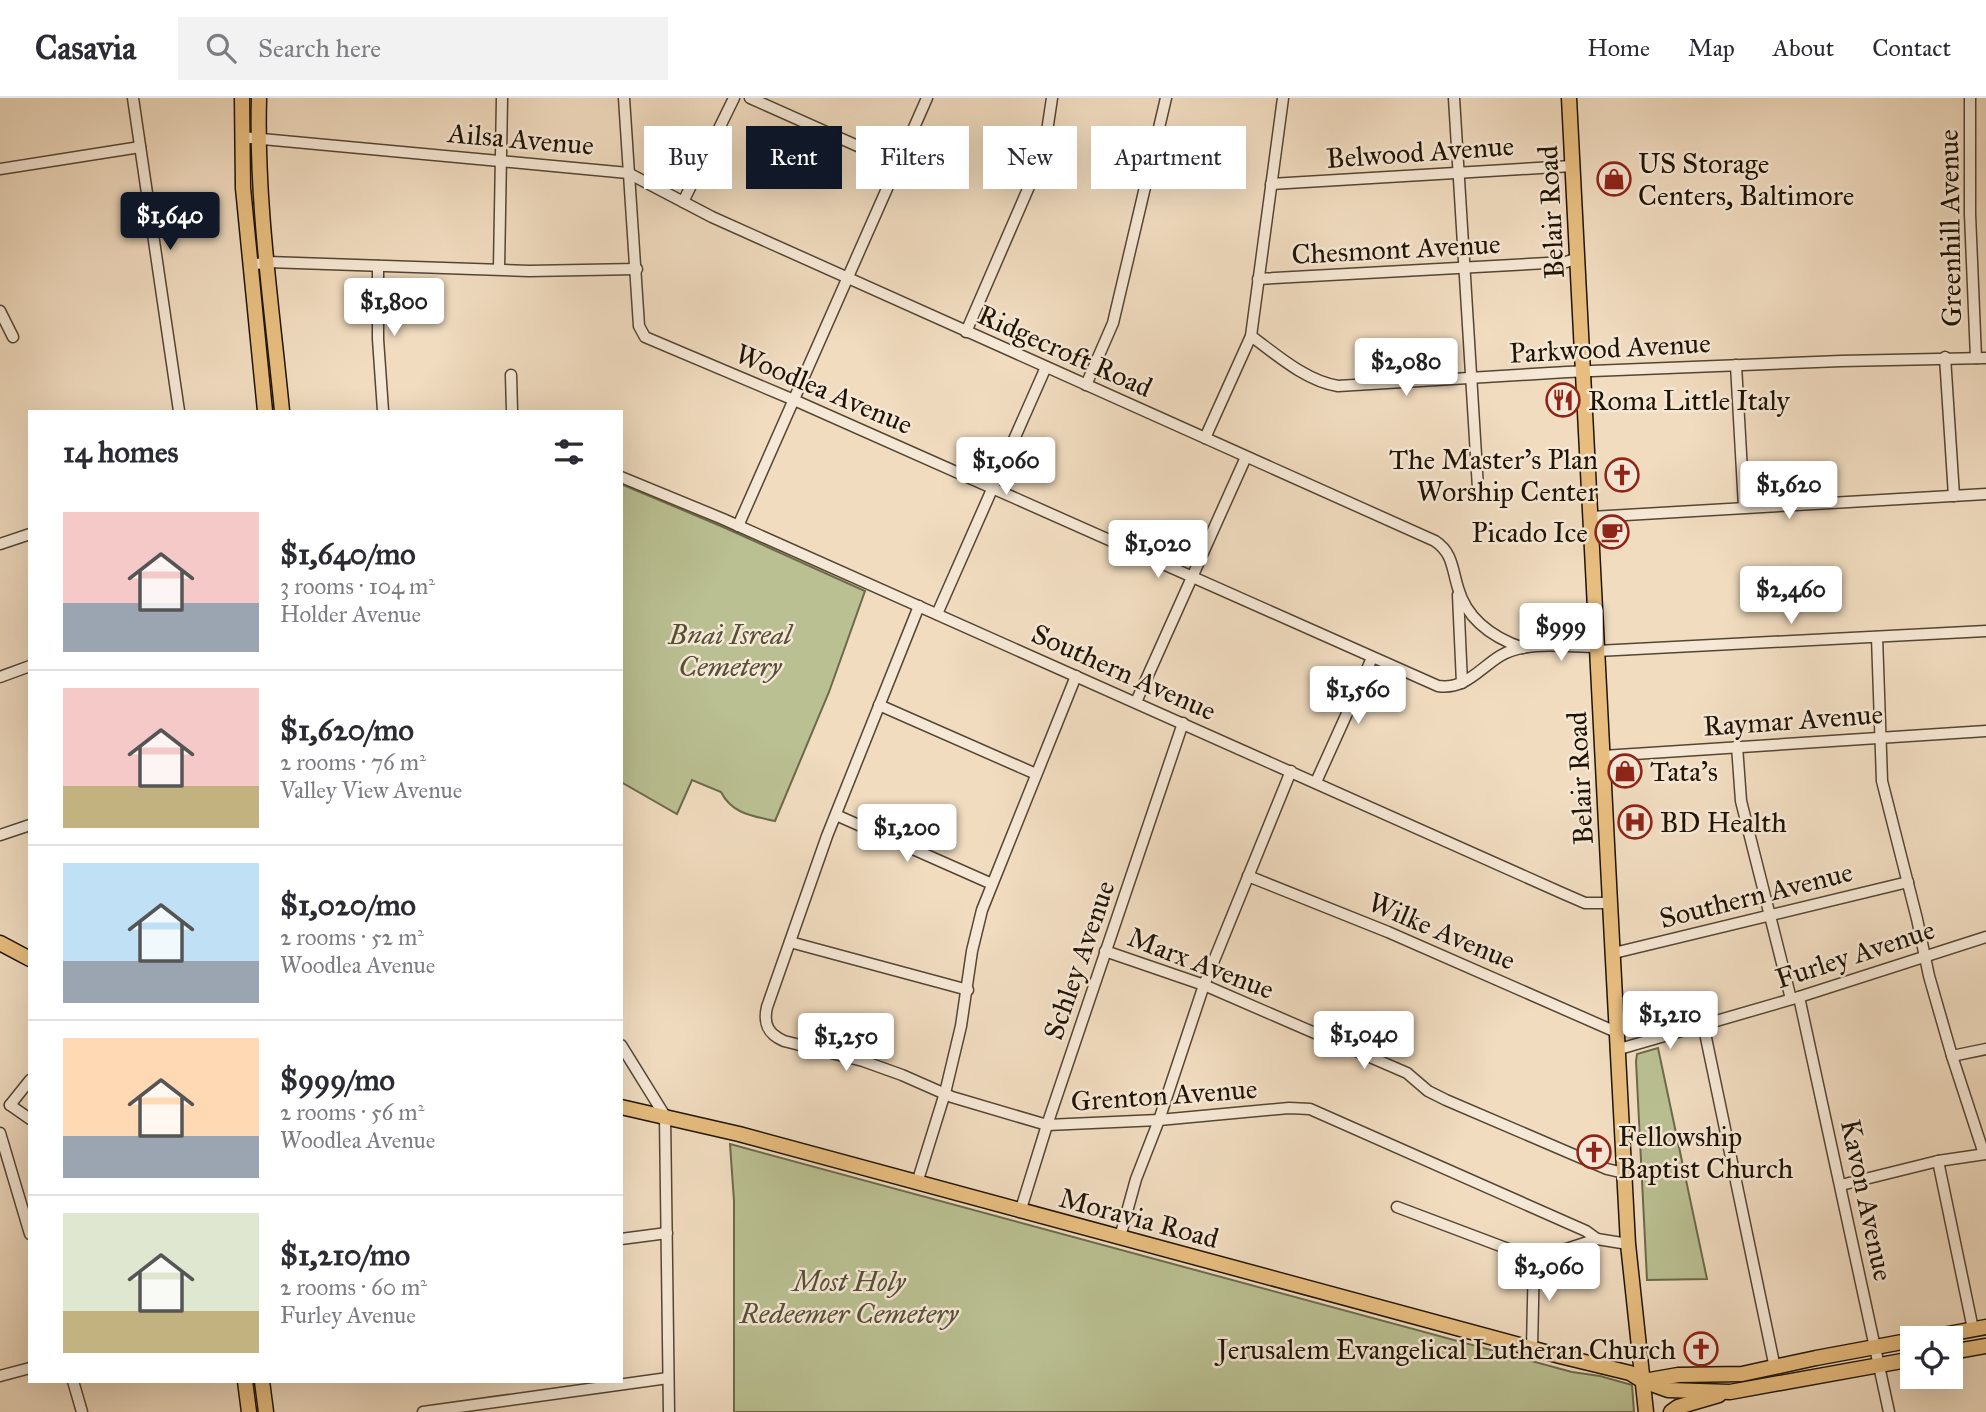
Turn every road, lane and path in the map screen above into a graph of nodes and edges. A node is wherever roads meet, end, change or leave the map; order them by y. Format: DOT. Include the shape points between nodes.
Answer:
graph roads {
  1 [pos="133,98"];
  2 [pos="242,98"];
  3 [pos="258,98"];
  4 [pos="502,98"];
  5 [pos="624,98"];
  6 [pos="734,98"];
  7 [pos="750,98"];
  8 [pos="927,98"];
  9 [pos="1052,98"];
  10 [pos="1166,98"];
  11 [pos="1283,98"];
  12 [pos="1454,98"];
  13 [pos="1569,98"];
  14 [pos="1970,98"];
  15 [pos="915,126"];
  16 [pos="241,136"];
  17 [pos="258,137"];
  18 [pos="856,145"];
  19 [pos="140,146"];
  20 [pos="501,160"];
  21 [pos="1572,166"];
  22 [pos="0,169"];
  23 [pos="628,173"];
  24 [pos="1458,173"];
  25 [pos="1271,184"];
  26 [pos="887,189"];
  27 [pos="682,202"];
  28 [pos="1578,258"];
  29 [pos="268,262"];
  30 [pos="251,264"];
  31 [pos="378,266"];
  32 [pos="1464,267"];
  33 [pos="499,269"];
  34 [pos="637,269"];
  35 [pos="847,279"];
  36 [pos="1258,279"];
  37 [pos="0,311"];
  38 [pos="966,332"];
  39 [pos="1251,336"];
  40 [pos="13,337"];
  41 [pos="1945,357"];
  42 [pos="1981,358"];
  43 [pos="1736,365"];
  44 [pos="1046,367"];
  45 [pos="1584,371"];
  46 [pos="511,374"];
  47 [pos="1471,378"];
  48 [pos="1086,385"];
  49 [pos="794,400"];
  50 [pos="178,410"];
  51 [pos="265,410"];
  52 [pos="282,410"];
  53 [pos="383,410"];
  54 [pos="512,410"];
  55 [pos="1205,439"];
  56 [pos="1246,457"];
  57 [pos="623,478"];
  58 [pos="993,488"];
  59 [pos="1478,488"];
  60 [pos="1986,494"];
  61 [pos="1954,496"];
  62 [pos="1744,508"];
  63 [pos="1591,517"];
  64 [pos="738,526"];
  65 [pos="28,535"];
  66 [pos="0,544"];
  67 [pos="1192,578"];
  68 [pos="1458,590"];
  69 [pos="919,606"];
  70 [pos="937,614"];
  71 [pos="1986,631"];
  72 [pos="1877,636"];
  73 [pos="1523,648"];
  74 [pos="1597,649"];
  75 [pos="1372,658"];
  76 [pos="28,667"];
  77 [pos="1076,676"];
  78 [pos="0,677"];
  79 [pos="1462,683"];
  80 [pos="1136,702"];
  81 [pos="879,705"];
  82 [pos="1182,723"];
  83 [pos="1986,731"];
  84 [pos="1881,737"];
  85 [pos="1737,746"];
  86 [pos="1602,756"];
  87 [pos="1291,771"];
  88 [pos="1036,774"];
  89 [pos="1316,782"];
  90 [pos="836,815"];
  91 [pos="28,826"];
  92 [pos="0,835"];
  93 [pos="1248,876"];
  94 [pos="1908,882"];
  95 [pos="992,884"];
  96 [pos="1610,903"];
  97 [pos="1771,915"];
  98 [pos="1986,937"];
  99 [pos="790,942"];
  100 [pos="0,943"];
  101 [pos="1105,951"];
  102 [pos="1614,953"];
  103 [pos="1926,956"];
  104 [pos="28,958"];
  105 [pos="1204,985"];
  106 [pos="968,990"];
  107 [pos="1795,998"];
  108 [pos="1705,1025"];
  109 [pos="1616,1032"];
  110 [pos="623,1048"];
  111 [pos="1986,1049"];
  112 [pos="1616,1050"];
  113 [pos="1952,1056"];
  114 [pos="28,1082"];
  115 [pos="945,1093"];
  116 [pos="5,1106"];
  117 [pos="623,1107"];
  118 [pos="665,1116"];
  119 [pos="28,1118"];
  120 [pos="1159,1119"];
  121 [pos="1047,1125"];
  122 [pos="0,1133"];
  123 [pos="1985,1154"];
  124 [pos="1938,1161"];
  125 [pos="1624,1173"];
  126 [pos="917,1183"];
  127 [pos="1841,1185"];
  128 [pos="1397,1207"];
  129 [pos="1020,1212"];
  130 [pos="28,1227"];
  131 [pos="667,1233"];
  132 [pos="1120,1237"];
  133 [pos="623,1239"];
  134 [pos="1597,1239"];
  135 [pos="1629,1244"];
  136 [pos="1534,1257"];
  137 [pos="1980,1328"];
  138 [pos="1900,1343"];
  139 [pos="1986,1346"];
  140 [pos="1875,1348"];
  141 [pos="1532,1349"];
  142 [pos="1963,1350"];
  143 [pos="1900,1362"];
  144 [pos="1879,1366"];
  145 [pos="1775,1368"];
  146 [pos="28,1369"];
  147 [pos="0,1376"];
  148 [pos="668,1378"];
  149 [pos="1643,1381"];
  150 [pos="74,1383"];
  151 [pos="245,1383"];
  152 [pos="262,1383"];
  153 [pos="1730,1392"];
  154 [pos="82,1412"];
  155 [pos="249,1412"];
  156 [pos="267,1412"];
  157 [pos="423,1412"];
  158 [pos="669,1412"];
  159 [pos="1646,1412"];
  160 [pos="1671,1412"];
  161 [pos="1889,1412"];
  1 -- 19 [label="street"];
  2 -- 16 [label="main road"];
  3 -- 17 [label="main road"];
  4 -- 20 [label="street"];
  5 -- 23 [label="street"];
  6 -- 27 [label="street"];
  7 -- 18 [label="street"];
  8 -- 15 [label="street"];
  9 -- 38 [label="street" via="1041,159"];
  10 -- 48 [label="street" via="1113,323"];
  11 -- 25 [label="street"];
  12 -- 24 [label="street"];
  13 -- 21 [label="main road, Belair Road"];
  14 -- 42 [label="street, Greenhill Avenue" via="1970,214"];
  16 -- 17 [label="street, Ailsa Avenue"];
  16 -- 30 [label="main road"];
  17 -- 20 [label="street, Ailsa Avenue"];
  17 -- 29 [label="main road"];
  19 -- 22 [label="street"];
  19 -- 50 [label="street"];
  20 -- 23 [label="street, Ailsa Avenue"];
  20 -- 33 [label="street"];
  21 -- 24 [label="street, Belwood Avenue"];
  21 -- 28 [label="main road, Belair Road"];
  23 -- 27 [label="street, Ridgecroft Road"];
  23 -- 34 [label="street"];
  24 -- 25 [label="street, Belwood Avenue"];
  24 -- 32 [label="street"];
  25 -- 36 [label="street"];
  26 -- 35 [label="street"];
  27 -- 35 [label="street, Ridgecroft Road"];
  28 -- 32 [label="street, Chesmont Avenue"];
  28 -- 45 [label="main road, Belair Road"];
  29 -- 30 [label="street"];
  29 -- 31 [label="street"];
  29 -- 52 [label="main road"];
  30 -- 51 [label="main road"];
  31 -- 33 [label="street"];
  31 -- 53 [label="street"];
  32 -- 36 [label="street, Chesmont Avenue"];
  32 -- 47 [label="street"];
  33 -- 34 [label="street"];
  34 -- 49 [label="street, Woodlea Avenue" via="639,326 645,337"];
  35 -- 38 [label="street, Ridgecroft Road"];
  35 -- 49 [label="street"];
  36 -- 39 [label="street"];
  37 -- 40 [label="street"];
  38 -- 44 [label="street, Ridgecroft Road"];
  39 -- 47 [label="street, Parkwood Avenue" via="1331,385"];
  39 -- 55 [label="street"];
  41 -- 42 [label="street, Parkwood Avenue"];
  41 -- 43 [label="street, Parkwood Avenue"];
  41 -- 61 [label="street, Greenhill Avenue"];
  43 -- 45 [label="street, Parkwood Avenue"];
  43 -- 62 [label="street"];
  44 -- 48 [label="street, Ridgecroft Road"];
  44 -- 58 [label="street"];
  45 -- 47 [label="street, Parkwood Avenue"];
  45 -- 63 [label="main road, Belair Road"];
  46 -- 54 [label="street"];
  47 -- 59 [label="street"];
  48 -- 55 [label="street, Ridgecroft Road"];
  49 -- 58 [label="street, Woodlea Avenue"];
  49 -- 64 [label="street"];
  55 -- 56 [label="street, Ridgecroft Road"];
  56 -- 67 [label="street"];
  56 -- 68 [label="street, Ridgecroft Road" via="1435,541 1451,558"];
  57 -- 64 [label="street, Southern Avenue"];
  58 -- 67 [label="street, Woodlea Avenue"];
  58 -- 70 [label="street"];
  60 -- 61 [label="street"];
  61 -- 62 [label="street"];
  62 -- 63 [label="street"];
  63 -- 74 [label="main road, Belair Road"];
  64 -- 69 [label="street, Southern Avenue"];
  65 -- 66 [label="street"];
  67 -- 75 [label="street, Woodlea Avenue"];
  67 -- 80 [label="street"];
  68 -- 73 [label="street, Ridgecroft Road" via="1483,628"];
  68 -- 79 [label="street, Ridgecroft Road"];
  69 -- 70 [label="street, Southern Avenue"];
  69 -- 81 [label="street"];
  70 -- 77 [label="street, Southern Avenue"];
  71 -- 72 [label="street"];
  72 -- 74 [label="street"];
  72 -- 84 [label="street"];
  73 -- 74 [label="street"];
  73 -- 79 [label="street" via="1499,657"];
  74 -- 86 [label="main road, Belair Road"];
  75 -- 79 [label="street, Woodlea Avenue" via="1438,686"];
  75 -- 89 [label="street"];
  76 -- 78 [label="street"];
  77 -- 80 [label="street, Southern Avenue"];
  77 -- 88 [label="street"];
  80 -- 82 [label="street, Southern Avenue"];
  81 -- 88 [label="street"];
  81 -- 90 [label="street"];
  82 -- 87 [label="street, Southern Avenue"];
  82 -- 101 [label="street, Schley Avenue"];
  83 -- 84 [label="street, Raymar Avenue"];
  84 -- 85 [label="street, Raymar Avenue"];
  84 -- 94 [label="street" via="1882,781"];
  85 -- 86 [label="street, Raymar Avenue"];
  85 -- 97 [label="street, Kavon Avenue" via="1740,796"];
  86 -- 96 [label="main road, Belair Road"];
  87 -- 89 [label="street, Southern Avenue"];
  87 -- 93 [label="street"];
  88 -- 95 [label="street"];
  89 -- 96 [label="street, Southern Avenue" via="1585,903"];
  90 -- 95 [label="street"];
  90 -- 99 [label="street"];
  91 -- 92 [label="street"];
  93 -- 105 [label="street"];
  93 -- 109 [label="street, Wilke Avenue"];
  94 -- 97 [label="street, Southern Avenue"];
  94 -- 103 [label="street"];
  95 -- 106 [label="street" via="976,929"];
  96 -- 102 [label="main road, Belair Road"];
  97 -- 102 [label="street, Southern Avenue"];
  97 -- 107 [label="street, Kavon Avenue"];
  98 -- 103 [label="street, Furley Avenue"];
  99 -- 106 [label="street"];
  99 -- 115 [label="street, Grenton Avenue" via="765,1017 766,1027 777,1038 863,1061"];
  100 -- 104 [label="main road"];
  101 -- 105 [label="street, Marx Avenue"];
  101 -- 121 [label="street, Schley Avenue"];
  102 -- 109 [label="main road, Belair Road"];
  103 -- 107 [label="street, Furley Avenue"];
  103 -- 113 [label="street"];
  105 -- 120 [label="street"];
  105 -- 125 [label="street, Marx Avenue" via="1399,1069 1446,1100"];
  106 -- 115 [label="street"];
  107 -- 108 [label="street, Furley Avenue"];
  107 -- 127 [label="street, Kavon Avenue"];
  108 -- 112 [label="street, Furley Avenue"];
  108 -- 145 [label="street"];
  109 -- 112 [label="main road, Belair Road"];
  110 -- 118 [label="street"];
  111 -- 113 [label="street"];
  112 -- 125 [label="main road, Belair Road"];
  113 -- 123 [label="street"];
  114 -- 116 [label="street"];
  115 -- 121 [label="street, Grenton Avenue"];
  115 -- 126 [label="street"];
  116 -- 119 [label="street"];
  117 -- 118 [label="main road, Moravia Road"];
  118 -- 126 [label="main road, Moravia Road"];
  118 -- 131 [label="street"];
  120 -- 121 [label="street, Grenton Avenue"];
  120 -- 132 [label="street"];
  120 -- 134 [label="street, Grenton Avenue" via="1310,1110"];
  121 -- 129 [label="street, Schley Avenue"];
  122 -- 130 [label="street"];
  123 -- 124 [label="street"];
  124 -- 127 [label="street"];
  124 -- 137 [label="street"];
  125 -- 135 [label="main road, Belair Road"];
  126 -- 129 [label="main road, Moravia Road"];
  127 -- 140 [label="street, Kavon Avenue"];
  128 -- 136 [label="street"];
  129 -- 132 [label="main road, Moravia Road"];
  131 -- 133 [label="street"];
  131 -- 148 [label="street"];
  132 -- 141 [label="main road, Moravia Road"];
  134 -- 135 [label="street"];
  134 -- 136 [label="street"];
  135 -- 149 [label="main road, Belair Road"];
  136 -- 141 [label="street"];
  138 -- 140 [label="main road"];
  139 -- 142 [label="main road"];
  140 -- 144 [label="street, Kavon Avenue"];
  140 -- 145 [label="main road"];
  141 -- 149 [label="main road, Moravia Road" via="1630,1373"];
  143 -- 144 [label="main road, Moravia Road"];
  144 -- 153 [label="main road, Moravia Road"];
  144 -- 161 [label="street, Kavon Avenue"];
  145 -- 149 [label="main road"];
  146 -- 147 [label="street"];
  148 -- 157 [label="street"];
  148 -- 158 [label="street"];
  149 -- 153 [label="main road, Moravia Road" via="1668,1390"];
  149 -- 159 [label="main road, Belair Road"];
  150 -- 154 [label="street"];
  151 -- 155 [label="main road"];
  152 -- 156 [label="main road"];
  153 -- 160 [label="main road"];
}
